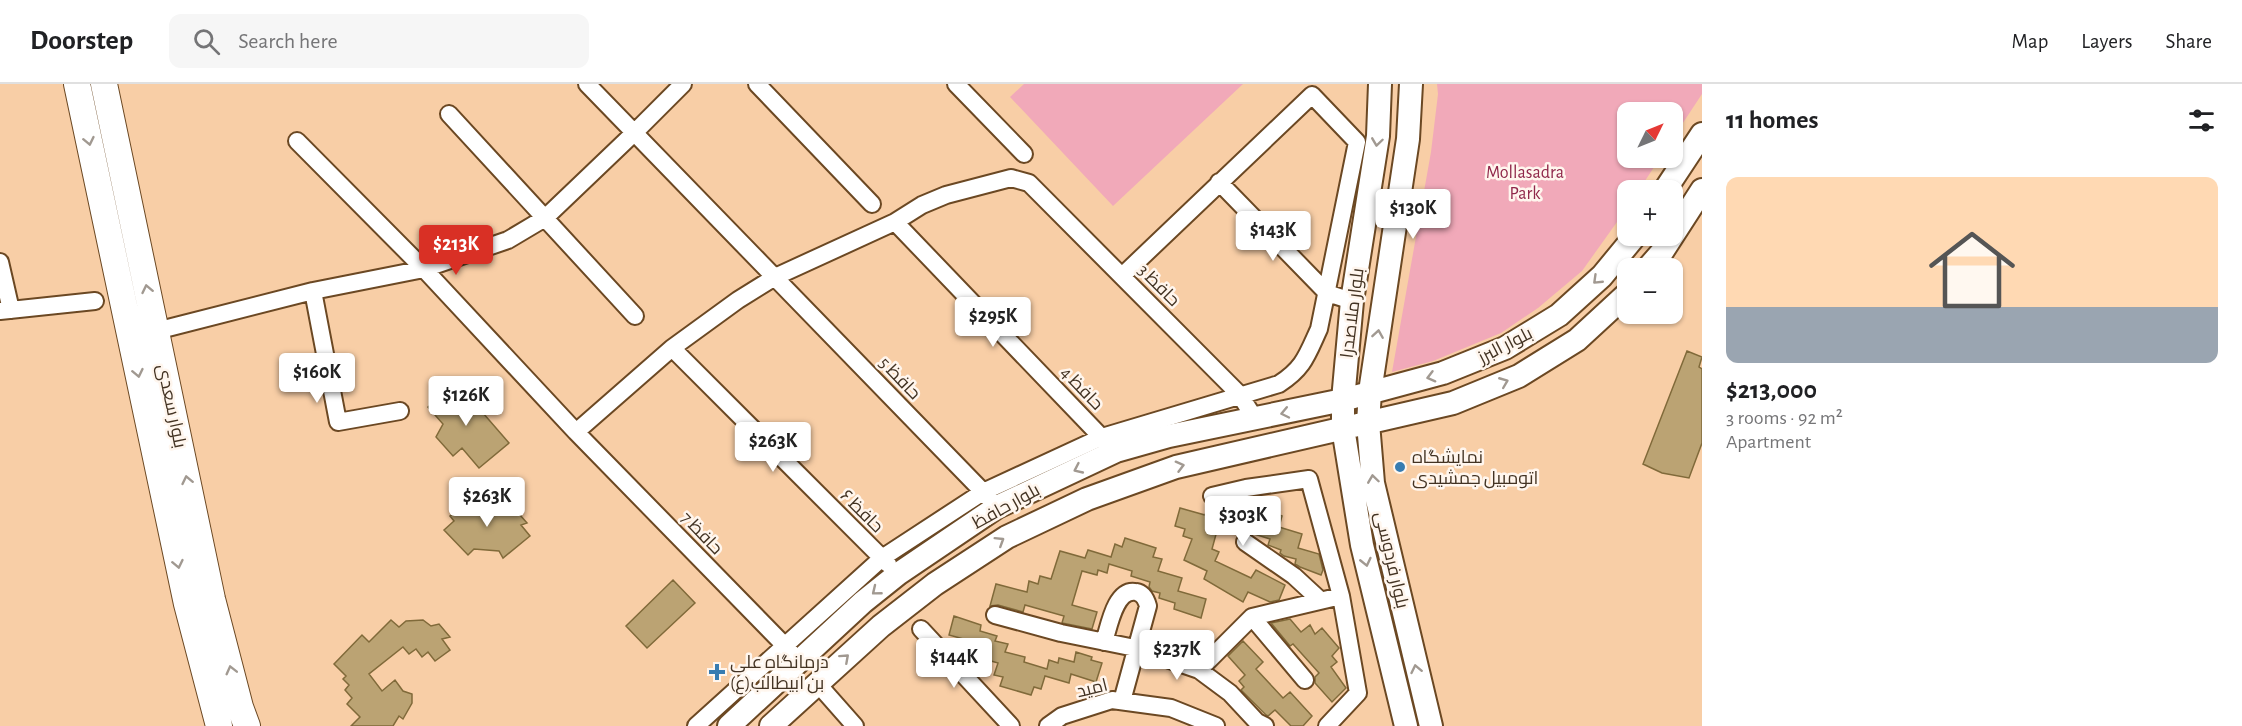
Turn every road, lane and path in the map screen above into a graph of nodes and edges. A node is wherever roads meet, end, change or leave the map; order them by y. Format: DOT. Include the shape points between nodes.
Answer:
graph roads {
  1 [pos="77,84"];
  2 [pos="104,84"];
  3 [pos="587,84"];
  4 [pos="683,84"];
  5 [pos="757,84"];
  6 [pos="956,84"];
  7 [pos="1380,84"];
  8 [pos="1411,84"];
  9 [pos="449,114"];
  10 [pos="634,133"];
  11 [pos="1702,134"];
  12 [pos="297,141"];
  13 [pos="1024,154"];
  14 [pos="1672,180"];
  15 [pos="1219,182"];
  16 [pos="1702,190"];
  17 [pos="872,204"];
  18 [pos="545,218"];
  19 [pos="895,222"];
  20 [pos="1627,246"];
  21 [pos="1657,258"];
  22 [pos="0,262"];
  23 [pos="423,269"];
  24 [pos="1122,276"];
  25 [pos="775,277"];
  26 [pos="313,291"];
  27 [pos="1327,293"];
  28 [pos="95,301"];
  29 [pos="1352,301"];
  30 [pos="1617,303"];
  31 [pos="5,310"];
  32 [pos="635,316"];
  33 [pos="156,331"];
  34 [pos="130,336"];
  35 [pos="672,348"];
  36 [pos="1370,392"];
  37 [pos="1240,395"];
  38 [pos="1342,400"];
  39 [pos="400,411"];
  40 [pos="1255,419"];
  41 [pos="1368,423"];
  42 [pos="1343,428"];
  43 [pos="576,432"];
  44 [pos="1109,444"];
  45 [pos="1212,496"];
  46 [pos="990,499"];
  47 [pos="1245,542"];
  48 [pos="882,558"];
  49 [pos="898,574"];
  50 [pos="1341,596"];
  51 [pos="1320,600"];
  52 [pos="995,615"];
  53 [pos="1252,617"];
  54 [pos="921,629"];
  55 [pos="1104,642"];
  56 [pos="1135,648"];
  57 [pos="791,653"];
  58 [pos="1199,670"];
  59 [pos="1305,680"];
  60 [pos="817,683"];
  61 [pos="1122,701"];
  62 [pos="219,726"];
  63 [pos="247,726"];
  64 [pos="696,726"];
  65 [pos="729,726"];
  66 [pos="771,726"];
  67 [pos="855,726"];
  68 [pos="1011,726"];
  69 [pos="1048,726"];
  70 [pos="1216,726"];
  71 [pos="1265,726"];
  72 [pos="1328,726"];
  73 [pos="1406,726"];
  74 [pos="1431,726"];
  1 -- 34 [label="main road, بلوار سعدی, one-way"];
  33 -- 2 [label="main road, بلوار سعدی, one-way"];
  3 -- 10 [label="street, حافظ 5"];
  4 -- 10 [label="street"];
  5 -- 17 [label="street"];
  6 -- 13 [label="street"];
  7 -- 29 [label="main road, بلوار ملاصدرا, one-way" via="1378,136"];
  36 -- 8 [label="main road, بلوار ملاصدرا, one-way" via="1408,139"];
  9 -- 18 [label="street"];
  10 -- 18 [label="street"];
  10 -- 25 [label="street, حافظ 5"];
  11 -- 14 [label="main road"];
  12 -- 23 [label="street, حافظ 7"];
  15 -- 24 [label="street"];
  15 -- 27 [label="street"];
  15 -- 27 [label="street" via="1312,95 1358,142"];
  16 -- 21 [label="main road"];
  18 -- 23 [label="street" via="508,240"];
  18 -- 32 [label="street"];
  19 -- 24 [label="street, حافظ 3" via="946,195 1011,178 1029,183"];
  19 -- 25 [label="street"];
  19 -- 44 [label="street, حافظ 4"];
  20 -- 36 [label="main road, بلوار البرز, one-way" via="1602,276 1559,315 1504,348 1443,373"];
  22 -- 31 [label="street"];
  23 -- 26 [label="street"];
  23 -- 43 [label="street, حافظ 7"];
  24 -- 37 [label="street, حافظ 3"];
  25 -- 35 [label="street"];
  25 -- 46 [label="street, حافظ 5"];
  26 -- 33 [label="street"];
  26 -- 39 [label="street" via="338,423"];
  27 -- 29 [label="street"];
  27 -- 37 [label="street" via="1319,329 1295,374 1280,384"];
  28 -- 31 [label="street"];
  29 -- 38 [label="main road, بلوار ملاصدرا"];
  41 -- 30 [label="main road, بلوار البرز, one-way" via="1453,403 1519,376 1577,340"];
  33 -- 34 [label="main road"];
  63 -- 33 [label="main road, بلوار سعدی, one-way" via="212,599"];
  34 -- 62 [label="main road, بلوار سعدی, one-way" via="187,604"];
  35 -- 43 [label="street"];
  35 -- 48 [label="street, حافظ ۶"];
  36 -- 38 [label="main road, بلوار البرز"];
  36 -- 41 [label="main road, بلوار فردوسی"];
  37 -- 40 [label="street, حافظ 3"];
  37 -- 44 [label="street"];
  38 -- 40 [label="main road, بلوار حافظ, one-way"];
  38 -- 42 [label="main road, بلوار فردوسی"];
  40 -- 44 [label="main road, بلوار حافظ"];
  41 -- 42 [label="main road, بلوار حافظ"];
  74 -- 41 [label="main road, بلوار فردوسی, one-way" via="1373,483"];
  60 -- 42 [label="main road, بلوار حافظ, one-way" via="934,584 1007,537 1087,499 1176,467"];
  42 -- 73 [label="main road, بلوار فردوسی, one-way" via="1362,545"];
  43 -- 57 [label="street, حافظ 7"];
  44 -- 46 [label="main road, بلوار حافظ"];
  45 -- 50 [label="street" via="1309,479"];
  46 -- 48 [label="street"];
  46 -- 49 [label="main road, بلوار حافظ"];
  47 -- 51 [label="street" via="1294,576"];
  48 -- 49 [label="street, حافظ ۶"];
  48 -- 57 [label="street"];
  49 -- 57 [label="main road, بلوار حافظ, one-way"];
  50 -- 51 [label="street"];
  50 -- 72 [label="street" via="1358,693"];
  51 -- 53 [label="street"];
  52 -- 55 [label="street"];
  53 -- 58 [label="street"];
  53 -- 59 [label="street"];
  54 -- 68 [label="street"];
  55 -- 56 [label="street"];
  55 -- 56 [label="street" via="1118,600 1133,591 1146,599 1148,606"];
  56 -- 58 [label="street"];
  56 -- 61 [label="street"];
  57 -- 64 [label="street"];
  57 -- 65 [label="main road, بلوار حافظ"];
  58 -- 71 [label="street"];
  60 -- 66 [label="main road, بلوار حافظ"];
  60 -- 67 [label="street"];
  61 -- 69 [label="street, امید" via="1112,700 1062,716"];
  61 -- 70 [label="street, امید" via="1171,708"];
}
